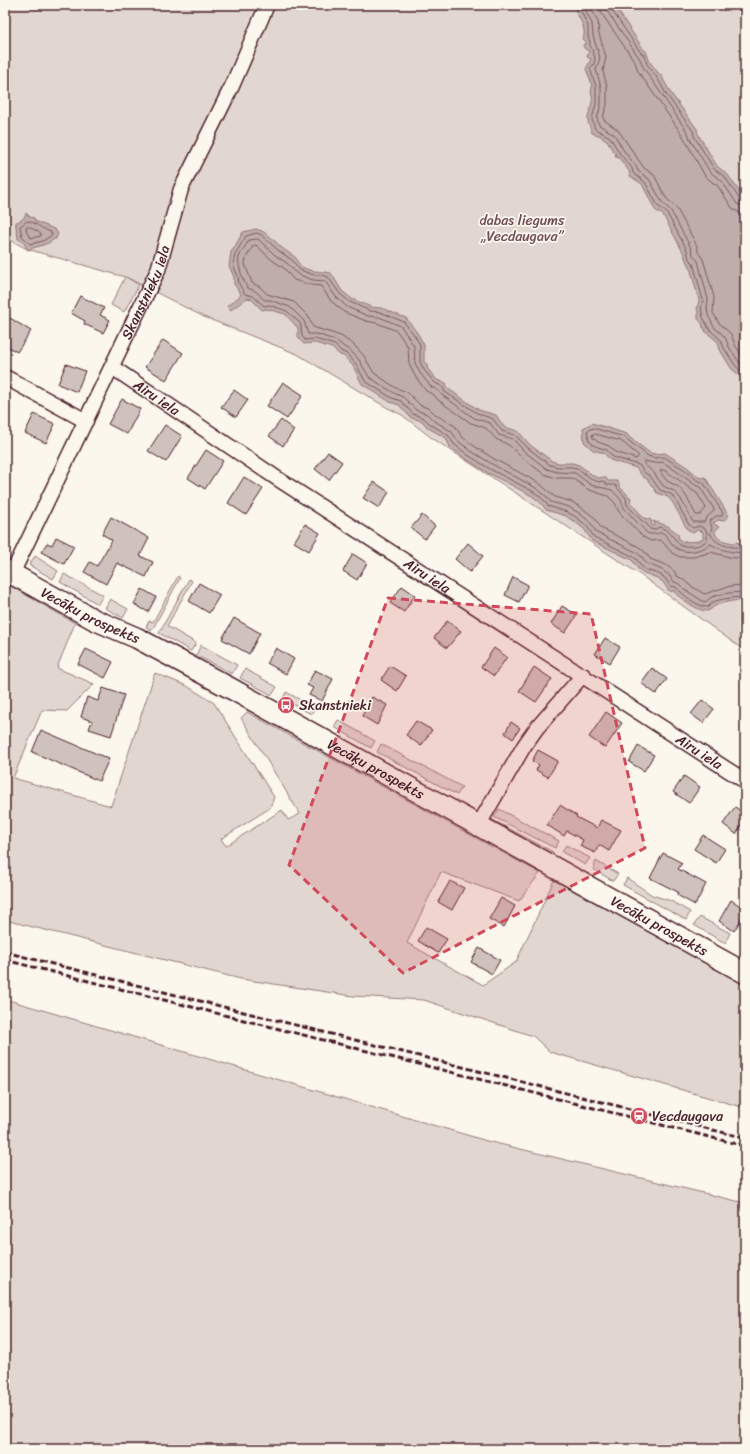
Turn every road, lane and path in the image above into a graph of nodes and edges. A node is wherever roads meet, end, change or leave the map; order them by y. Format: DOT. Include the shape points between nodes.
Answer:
graph roads {
  1 [pos="267,5"];
  2 [pos="112,367"];
  3 [pos="5,377"];
  4 [pos="86,421"];
  5 [pos="9,572"];
  6 [pos="583,675"];
  7 [pos="745,781"];
  8 [pos="478,826"];
  9 [pos="745,973"];
  1 -- 2 [label="street, Skanstnieku iela" via="232,86 181,189 158,270"];
  2 -- 4 [label="street, Skanstnieku iela"];
  2 -- 6 [label="street, Airu iela" via="278,479"];
  3 -- 4 [label="street"];
  4 -- 5 [label="street, Skanstnieku iela"];
  5 -- 8 [label="main road, Vecāķu prospekts" via="95,620 137,638 230,688"];
  6 -- 7 [label="street, Airu iela"];
  6 -- 8 [label="street" via="524,746"];
  8 -- 9 [label="main road, Vecāķu prospekts"];
}
